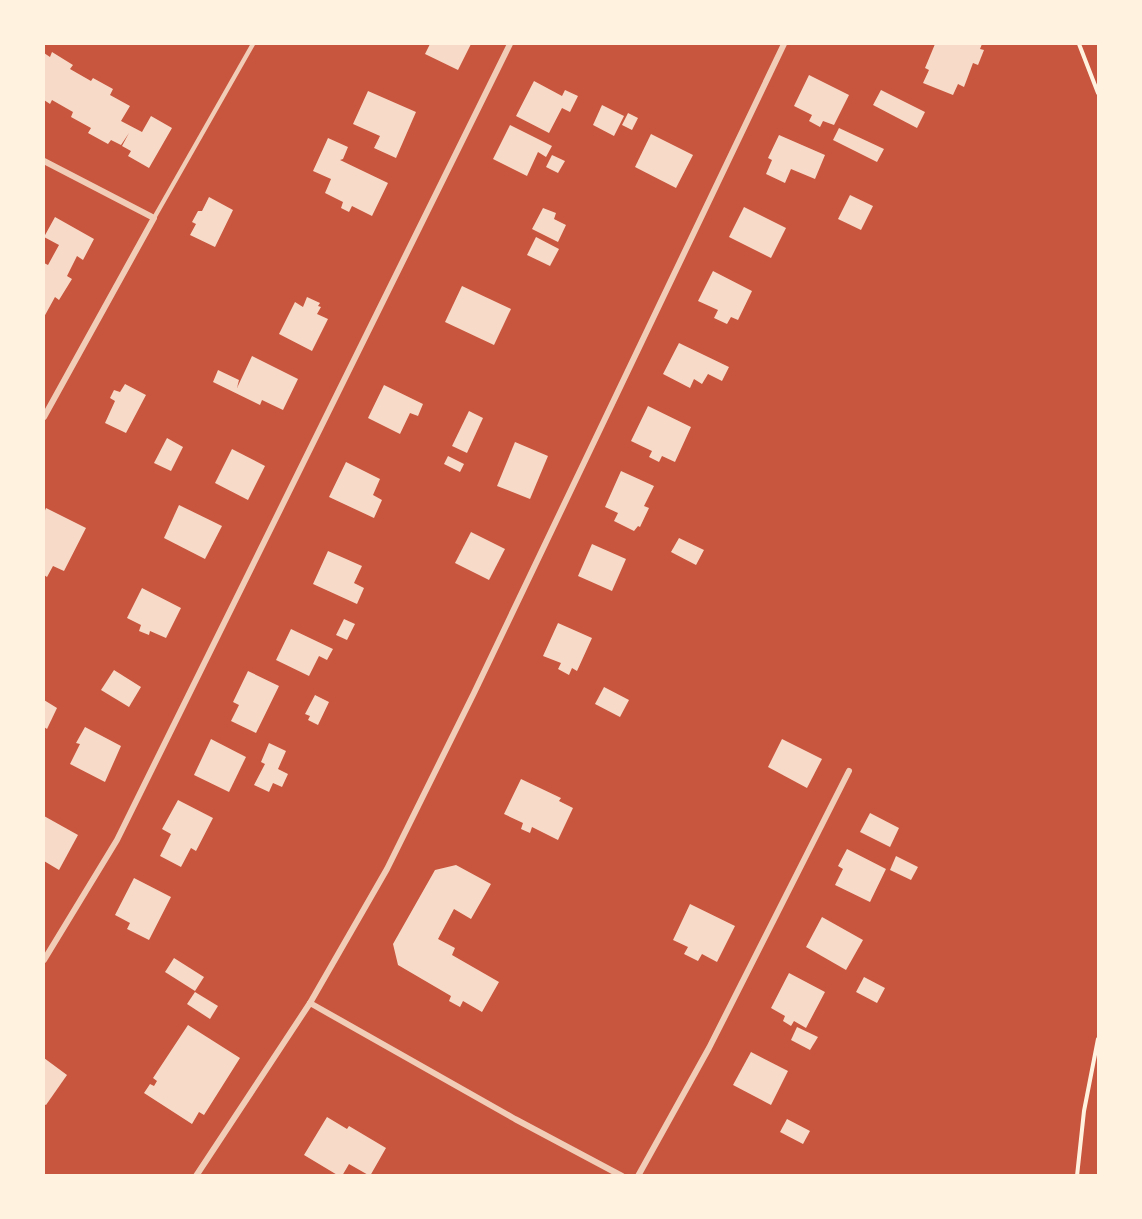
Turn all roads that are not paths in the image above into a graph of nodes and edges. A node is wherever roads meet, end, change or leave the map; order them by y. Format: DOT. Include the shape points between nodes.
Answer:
graph roads {
  1 [pos="253,44"];
  2 [pos="510,44"];
  3 [pos="784,44"];
  4 [pos="44,161"];
  5 [pos="154,218"];
  6 [pos="44,417"];
  7 [pos="849,771"];
  8 [pos="44,960"];
  9 [pos="310,1003"];
  10 [pos="196,1176"];
  11 [pos="622,1176"];
  12 [pos="638,1176"];
  1 -- 5 [label="lane"];
  2 -- 8 [label="street" via="117,840"];
  3 -- 9 [label="street" via="474,693 387,869"];
  4 -- 5 [label="street"];
  5 -- 6 [label="street"];
  7 -- 12 [label="street" via="709,1048"];
  9 -- 10 [label="street"];
  9 -- 11 [label="street"];
}
